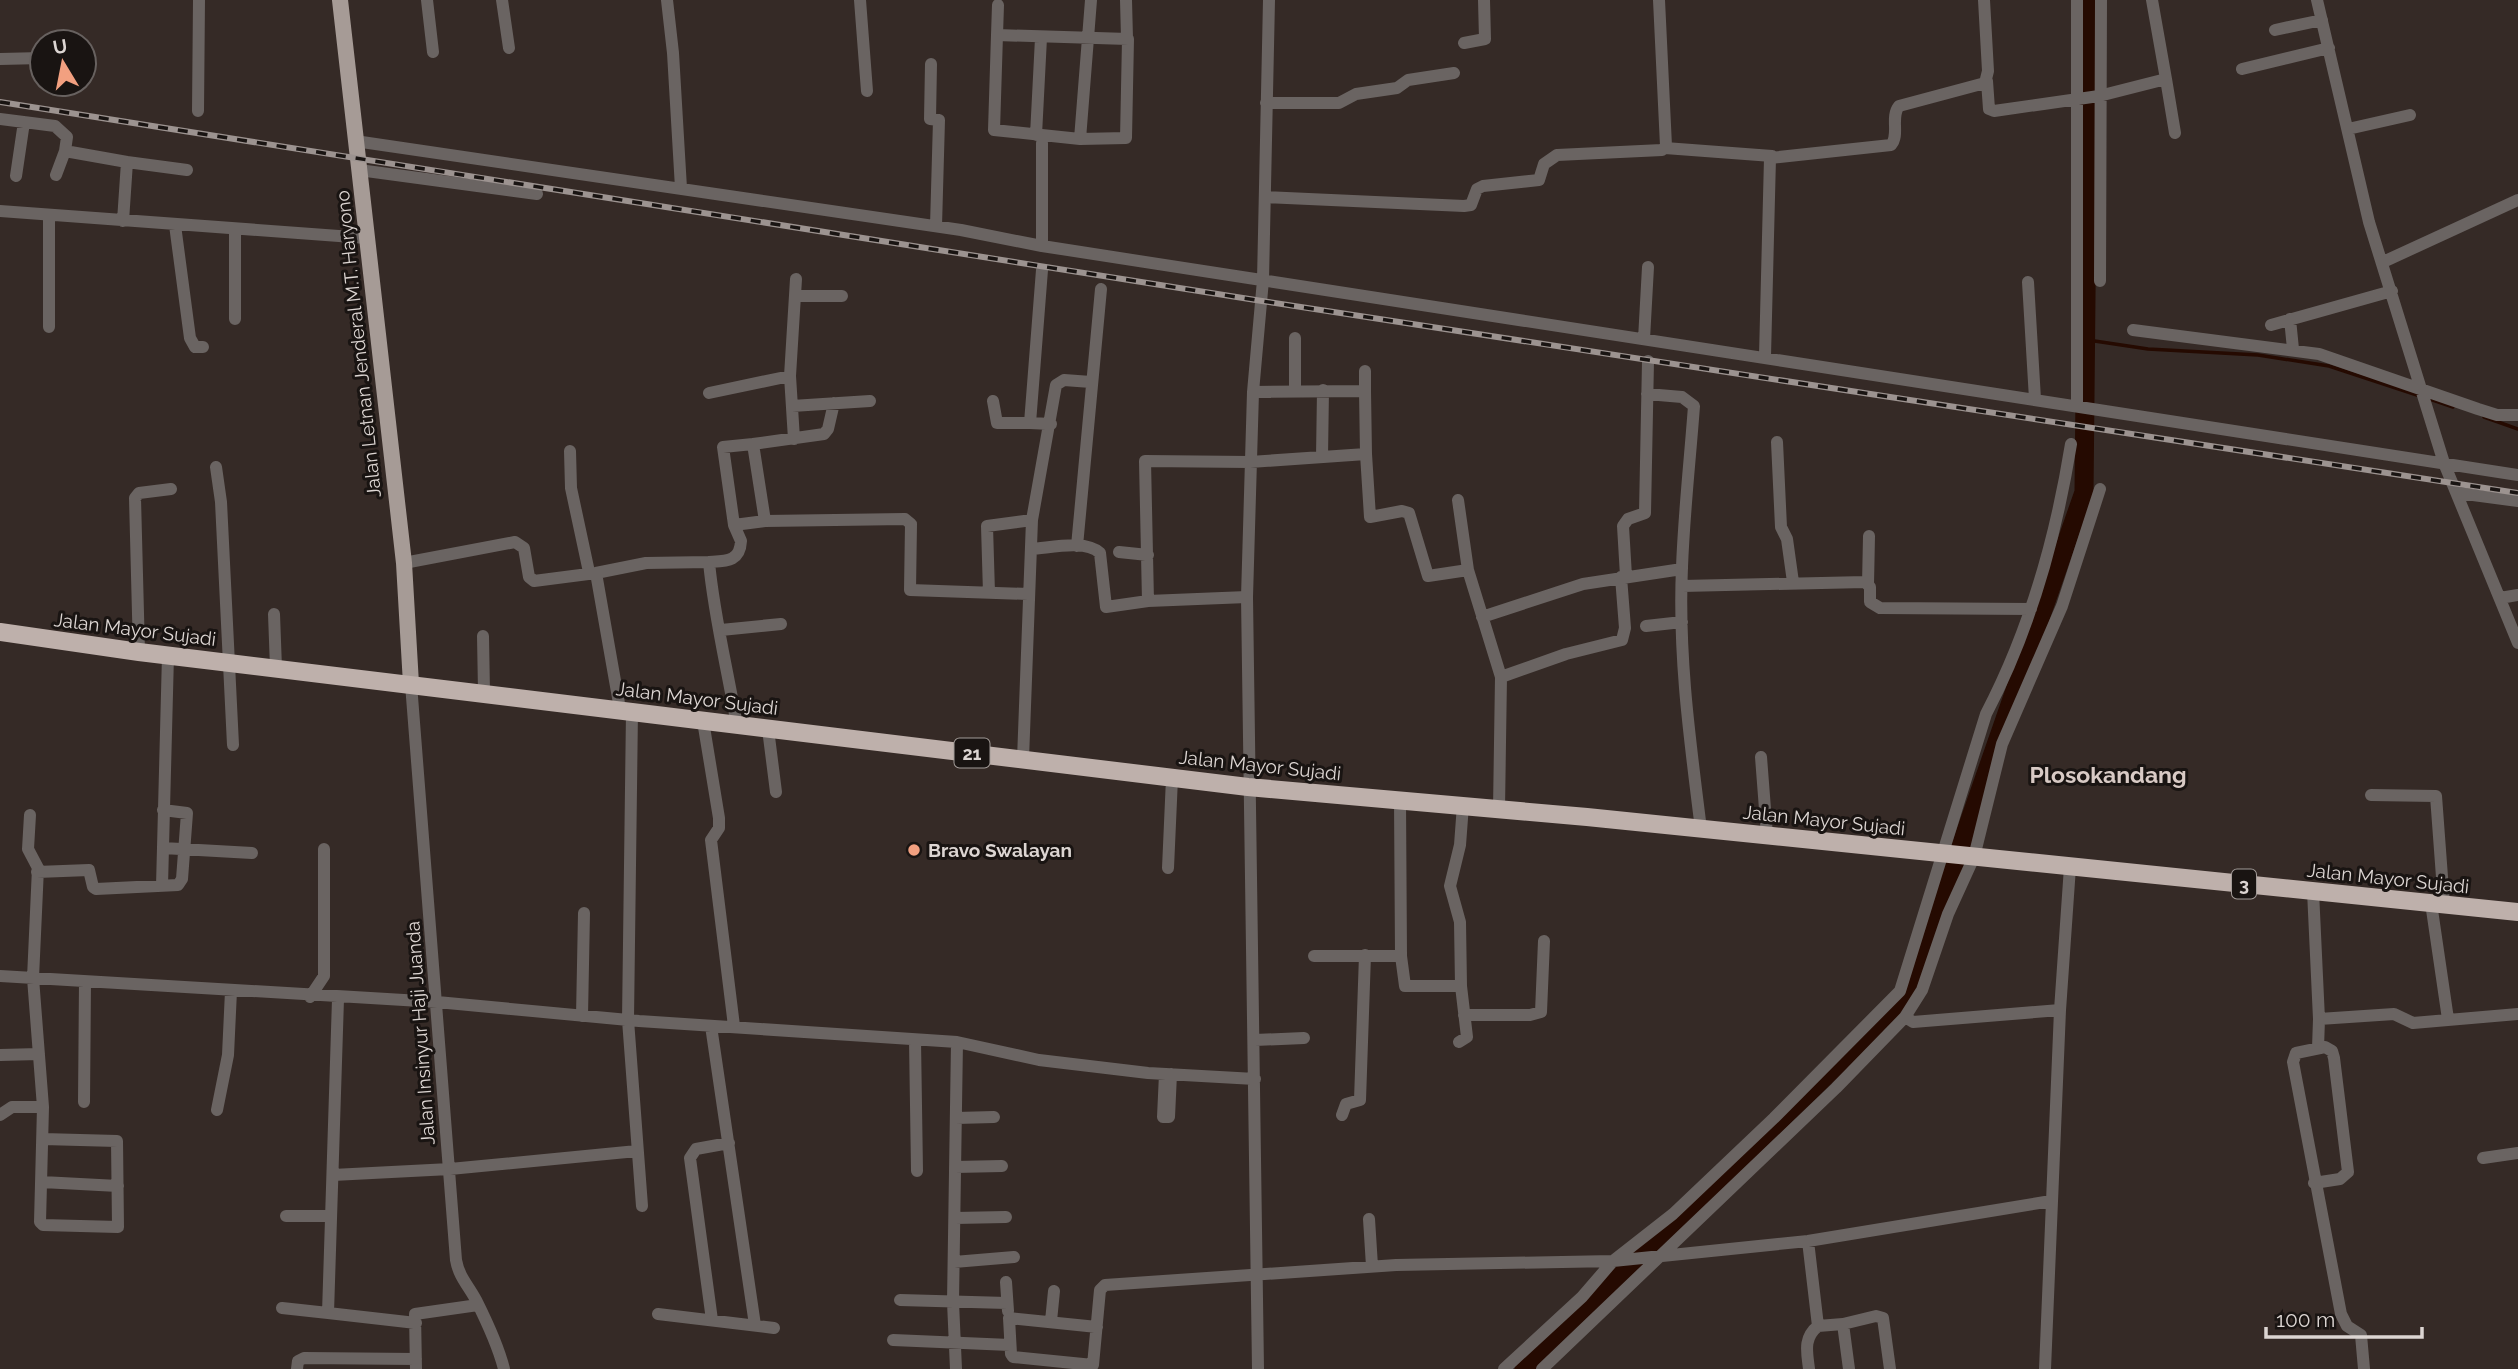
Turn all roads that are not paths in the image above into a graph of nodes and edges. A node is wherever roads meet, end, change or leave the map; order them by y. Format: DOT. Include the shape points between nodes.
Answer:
graph roads {
  1 [pos="199,0"];
  2 [pos="340,0"];
  3 [pos="427,0"];
  4 [pos="502,0"];
  5 [pos="667,0"];
  6 [pos="860,0"];
  7 [pos="1091,0"];
  8 [pos="1126,0"];
  9 [pos="1269,0"];
  10 [pos="1484,0"];
  11 [pos="1659,0"];
  12 [pos="1984,0"];
  13 [pos="2077,0"];
  14 [pos="2101,0"];
  15 [pos="2152,0"];
  16 [pos="2317,0"];
  17 [pos="998,5"];
  18 [pos="2322,20"];
  19 [pos="2275,30"];
  20 [pos="997,35"];
  21 [pos="1041,38"];
  22 [pos="1088,38"];
  23 [pos="1128,38"];
  24 [pos="1464,43"];
  25 [pos="509,48"];
  26 [pos="2329,48"];
  27 [pos="432,52"];
  28 [pos="28,58"];
  29 [pos="0,59"];
  30 [pos="931,64"];
  31 [pos="2242,69"];
  32 [pos="1454,73"];
  33 [pos="2165,79"];
  34 [pos="1987,81"];
  35 [pos="867,91"];
  36 [pos="2100,96"];
  37 [pos="2080,99"];
  38 [pos="1266,103"];
  39 [pos="198,111"];
  40 [pos="2410,115"];
  41 [pos="0,119"];
  42 [pos="24,122"];
  43 [pos="2348,129"];
  44 [pos="2175,133"];
  45 [pos="1039,139"];
  46 [pos="1080,139"];
  47 [pos="355,141"];
  48 [pos="1665,148"];
  49 [pos="65,151"];
  50 [pos="1772,156"];
  51 [pos="127,162"];
  52 [pos="187,170"];
  53 [pos="359,170"];
  54 [pos="56,175"];
  55 [pos="16,177"];
  56 [pos="681,188"];
  57 [pos="537,194"];
  58 [pos="1265,197"];
  59 [pos="2518,200"];
  60 [pos="0,211"];
  61 [pos="50,215"];
  62 [pos="123,221"];
  63 [pos="175,225"];
  64 [pos="936,226"];
  65 [pos="235,229"];
  66 [pos="366,238"];
  67 [pos="1042,246"];
  68 [pos="2383,262"];
  69 [pos="1648,267"];
  70 [pos="1042,270"];
  71 [pos="796,279"];
  72 [pos="1263,280"];
  73 [pos="2100,281"];
  74 [pos="2028,282"];
  75 [pos="1101,289"];
  76 [pos="2392,291"];
  77 [pos="795,296"];
  78 [pos="842,296"];
  79 [pos="235,319"];
  80 [pos="2290,320"];
  81 [pos="2272,325"];
  82 [pos="49,327"];
  83 [pos="2133,330"];
  84 [pos="1295,338"];
  85 [pos="1644,339"];
  86 [pos="203,347"];
  87 [pos="2293,349"];
  88 [pos="1765,356"];
  89 [pos="1648,361"];
  90 [pos="1365,371"];
  91 [pos="790,376"];
  92 [pos="1091,382"];
  93 [pos="1295,390"];
  94 [pos="1323,390"];
  95 [pos="1365,391"];
  96 [pos="1253,392"];
  97 [pos="709,393"];
  98 [pos="1647,394"];
  99 [pos="2424,395"];
  100 [pos="2035,399"];
  101 [pos="870,401"];
  102 [pos="993,401"];
  103 [pos="834,403"];
  104 [pos="792,406"];
  105 [pos="2078,406"];
  106 [pos="2515,417"];
  107 [pos="1030,423"];
  108 [pos="1051,424"];
  109 [pos="794,439"];
  110 [pos="1777,442"];
  111 [pos="2071,443"];
  112 [pos="753,444"];
  113 [pos="570,451"];
  114 [pos="1366,454"];
  115 [pos="1322,457"];
  116 [pos="1250,462"];
  117 [pos="2444,463"];
  118 [pos="216,467"];
  119 [pos="2518,475"];
  120 [pos="171,489"];
  121 [pos="2100,489"];
  122 [pos="2458,493"];
  123 [pos="1458,500"];
  124 [pos="2518,501"];
  125 [pos="1032,520"];
  126 [pos="765,521"];
  127 [pos="734,525"];
  128 [pos="1869,536"];
  129 [pos="1077,546"];
  130 [pos="1031,549"];
  131 [pos="1119,552"];
  132 [pos="1147,555"];
  133 [pos="404,562"];
  134 [pos="709,562"];
  135 [pos="1682,569"];
  136 [pos="1468,570"];
  137 [pos="593,573"];
  138 [pos="1624,577"];
  139 [pos="1793,582"];
  140 [pos="1868,584"];
  141 [pos="1682,586"];
  142 [pos="989,593"];
  143 [pos="1028,594"];
  144 [pos="2518,595"];
  145 [pos="1247,597"];
  146 [pos="2500,598"];
  147 [pos="1148,601"];
  148 [pos="2031,609"];
  149 [pos="274,614"];
  150 [pos="1482,617"];
  151 [pos="1682,622"];
  152 [pos="780,624"];
  153 [pos="1646,626"];
  154 [pos="721,630"];
  155 [pos="0,632"];
  156 [pos="2516,634"];
  157 [pos="483,636"];
  158 [pos="139,652"];
  159 [pos="168,655"];
  160 [pos="228,662"];
  161 [pos="276,668"];
  162 [pos="1502,677"];
  163 [pos="411,684"];
  164 [pos="484,692"];
  165 [pos="626,710"];
  166 [pos="703,721"];
  167 [pos="737,726"];
  168 [pos="768,729"];
  169 [pos="233,745"];
  170 [pos="1761,757"];
  171 [pos="1023,759"];
  172 [pos="1172,778"];
  173 [pos="1248,787"];
  174 [pos="776,792"];
  175 [pos="2371,795"];
  176 [pos="1400,800"];
  177 [pos="1463,805"];
  178 [pos="1499,809"];
  179 [pos="163,810"];
  180 [pos="30,815"];
  181 [pos="1701,829"];
  182 [pos="1767,835"];
  183 [pos="163,848"];
  184 [pos="324,849"];
  185 [pos="184,850"];
  186 [pos="253,853"];
  187 [pos="1943,855"];
  188 [pos="1972,857"];
  189 [pos="2070,867"];
  190 [pos="1168,868"];
  191 [pos="37,872"];
  192 [pos="162,886"];
  193 [pos="2313,891"];
  194 [pos="2438,904"];
  195 [pos="2518,912"];
  196 [pos="584,913"];
  197 [pos="1544,941"];
  198 [pos="1365,955"];
  199 [pos="1314,956"];
  200 [pos="1401,956"];
  201 [pos="0,976"];
  202 [pos="33,978"];
  203 [pos="85,982"];
  204 [pos="1461,986"];
  205 [pos="231,991"];
  206 [pos="310,997"];
  207 [pos="338,999"];
  208 [pos="438,1002"];
  209 [pos="2060,1010"];
  210 [pos="2518,1014"];
  211 [pos="1464,1015"];
  212 [pos="582,1016"];
  213 [pos="1905,1017"];
  214 [pos="2319,1019"];
  215 [pos="2448,1019"];
  216 [pos="628,1020"];
  217 [pos="711,1026"];
  218 [pos="734,1026"];
  219 [pos="1304,1038"];
  220 [pos="915,1040"];
  221 [pos="1255,1040"];
  222 [pos="957,1042"];
  223 [pos="1459,1042"];
  224 [pos="2318,1048"];
  225 [pos="39,1054"];
  226 [pos="0,1055"];
  227 [pos="1255,1079"];
  228 [pos="84,1102"];
  229 [pos="43,1107"];
  230 [pos="217,1110"];
  231 [pos="0,1115"];
  232 [pos="1342,1115"];
  233 [pos="956,1118"];
  234 [pos="994,1118"];
  235 [pos="43,1139"];
  236 [pos="729,1143"];
  237 [pos="637,1151"];
  238 [pos="2518,1153"];
  239 [pos="2483,1158"];
  240 [pos="1002,1166"];
  241 [pos="955,1167"];
  242 [pos="450,1169"];
  243 [pos="917,1171"];
  244 [pos="333,1175"];
  245 [pos="42,1182"];
  246 [pos="2314,1183"];
  247 [pos="118,1186"];
  248 [pos="2051,1201"];
  249 [pos="642,1206"];
  250 [pos="286,1216"];
  251 [pos="331,1216"];
  252 [pos="955,1217"];
  253 [pos="1006,1217"];
  254 [pos="1369,1219"];
  255 [pos="1808,1241"];
  256 [pos="1655,1256"];
  257 [pos="1014,1257"];
  258 [pos="1616,1260"];
  259 [pos="954,1262"];
  260 [pos="1372,1266"];
  261 [pos="1258,1274"];
  262 [pos="1006,1282"];
  263 [pos="1054,1290"];
  264 [pos="900,1300"];
  265 [pos="953,1302"];
  266 [pos="1007,1303"];
  267 [pos="478,1305"];
  268 [pos="282,1308"];
  269 [pos="328,1313"];
  270 [pos="658,1314"];
  271 [pos="1009,1318"];
  272 [pos="712,1320"];
  273 [pos="1051,1321"];
  274 [pos="416,1323"];
  275 [pos="1843,1324"];
  276 [pos="755,1325"];
  277 [pos="1818,1326"];
  278 [pos="1097,1327"];
  279 [pos="774,1328"];
  280 [pos="893,1340"];
  281 [pos="957,1342"];
  282 [pos="1010,1345"];
  283 [pos="416,1364"];
  284 [pos="297,1369"];
  285 [pos="504,1369"];
  286 [pos="956,1369"];
  287 [pos="1258,1369"];
  288 [pos="1504,1369"];
  289 [pos="1542,1369"];
  290 [pos="1809,1369"];
  291 [pos="1849,1369"];
  292 [pos="1890,1369"];
  293 [pos="2045,1369"];
  294 [pos="2364,1369"];
  1 -- 39 [label="street"];
  2 -- 47 [label="main road, Jalan Letnan Jenderal M.T. Haryono"];
  3 -- 27 [label="street"];
  4 -- 25 [label="street"];
  5 -- 56 [label="street"];
  6 -- 35 [label="street"];
  7 -- 22 [label="street"];
  8 -- 23 [label="street"];
  9 -- 38 [label="street"];
  10 -- 24 [label="street" via="1485,39"];
  11 -- 48 [label="street"];
  12 -- 34 [label="street"];
  13 -- 37 [label="street"];
  14 -- 36 [label="street"];
  15 -- 33 [label="street"];
  16 -- 18 [label="street"];
  17 -- 20 [label="street"];
  18 -- 19 [label="street"];
  18 -- 26 [label="street"];
  20 -- 21 [label="street"];
  20 -- 45 [label="street" via="993,128"];
  21 -- 22 [label="street"];
  21 -- 45 [label="street"];
  22 -- 23 [label="street"];
  22 -- 46 [label="street"];
  23 -- 46 [label="street" via="1126,138"];
  26 -- 31 [label="street"];
  26 -- 43 [label="street"];
  28 -- 29 [label="street"];
  30 -- 64 [label="street" via="930,119 944,120"];
  32 -- 38 [label="street" via="1408,80 1397,88 1356,94 1339,103"];
  33 -- 36 [label="street"];
  33 -- 44 [label="street"];
  34 -- 37 [label="street" via="1989,109 1994,111"];
  34 -- 50 [label="street" via="1899,106 1891,145"];
  36 -- 37 [label="street"];
  36 -- 73 [label="street"];
  37 -- 105 [label="street"];
  38 -- 58 [label="street"];
  40 -- 43 [label="street"];
  41 -- 42 [label="street"];
  42 -- 49 [label="street" via="55,126 64,132"];
  42 -- 55 [label="street"];
  43 -- 68 [label="street"];
  45 -- 46 [label="street"];
  45 -- 67 [label="street"];
  47 -- 53 [label="main road, Jalan Letnan Jenderal M.T. Haryono"];
  47 -- 56 [label="street"];
  48 -- 50 [label="street"];
  48 -- 58 [label="street" via="1557,155 1544,164 1539,180 1477,188 1471,205 1464,206"];
  49 -- 51 [label="street"];
  49 -- 54 [label="street"];
  50 -- 88 [label="street"];
  51 -- 52 [label="street"];
  51 -- 62 [label="street"];
  53 -- 57 [label="street"];
  53 -- 66 [label="main road, Jalan Letnan Jenderal M.T. Haryono"];
  56 -- 64 [label="street"];
  58 -- 72 [label="street"];
  59 -- 68 [label="street"];
  60 -- 61 [label="street"];
  61 -- 62 [label="street"];
  61 -- 82 [label="street"];
  62 -- 63 [label="street"];
  63 -- 65 [label="street"];
  63 -- 86 [label="street" via="190,338 195,347"];
  64 -- 67 [label="street"];
  65 -- 66 [label="street"];
  65 -- 79 [label="street"];
  66 -- 133 [label="main road, Jalan Letnan Jenderal M.T. Haryono"];
  67 -- 72 [label="street"];
  68 -- 76 [label="street"];
  69 -- 85 [label="street"];
  70 -- 107 [label="street"];
  71 -- 77 [label="street"];
  72 -- 85 [label="street"];
  72 -- 96 [label="street"];
  74 -- 100 [label="street"];
  75 -- 92 [label="street"];
  76 -- 80 [label="street"];
  76 -- 99 [label="street"];
  77 -- 78 [label="street"];
  77 -- 91 [label="street"];
  80 -- 81 [label="street"];
  80 -- 87 [label="street"];
  83 -- 87 [label="street"];
  84 -- 93 [label="street"];
  85 -- 88 [label="street"];
  87 -- 99 [label="street"];
  88 -- 100 [label="street"];
  89 -- 98 [label="street"];
  90 -- 95 [label="street"];
  91 -- 97 [label="street"];
  91 -- 104 [label="street"];
  92 -- 108 [label="street" via="1059,381"];
  92 -- 129 [label="street"];
  93 -- 94 [label="street"];
  93 -- 96 [label="street"];
  94 -- 95 [label="street"];
  94 -- 115 [label="street"];
  95 -- 114 [label="street"];
  96 -- 116 [label="street"];
  98 -- 135 [label="street" via="1682,397 1693,407"];
  98 -- 138 [label="street" via="1645,513 1623,526"];
  99 -- 106 [label="street"];
  99 -- 117 [label="street"];
  100 -- 105 [label="street"];
  101 -- 103 [label="street"];
  102 -- 107 [label="street" via="997,423"];
  103 -- 104 [label="street"];
  103 -- 109 [label="street" via="824,434"];
  104 -- 109 [label="street"];
  105 -- 117 [label="street"];
  107 -- 108 [label="street"];
  108 -- 125 [label="street"];
  109 -- 112 [label="street"];
  110 -- 139 [label="street" via="1780,521"];
  111 -- 148 [label="street" via="2060,512"];
  112 -- 126 [label="street"];
  112 -- 127 [label="street" via="723,447 722,451"];
  113 -- 137 [label="street" via="571,488"];
  114 -- 115 [label="street"];
  114 -- 136 [label="street" via="1370,517 1409,513 1428,576"];
  115 -- 116 [label="street"];
  116 -- 132 [label="street" via="1145,461"];
  116 -- 145 [label="street"];
  117 -- 119 [label="street"];
  117 -- 122 [label="street"];
  118 -- 160 [label="street"];
  120 -- 158 [label="street" via="139,493 135,498"];
  121 -- 188 [label="street" via="2062,606 2002,744"];
  122 -- 124 [label="street"];
  122 -- 146 [label="street"];
  123 -- 136 [label="street"];
  125 -- 130 [label="street"];
  125 -- 142 [label="street" via="987,526"];
  126 -- 127 [label="street"];
  126 -- 142 [label="street" via="905,519 911,524 910,590"];
  127 -- 134 [label="street" via="741,541 737,557"];
  128 -- 140 [label="street"];
  129 -- 130 [label="street"];
  129 -- 147 [label="street" via="1093,547 1100,553 1106,607"];
  130 -- 143 [label="street"];
  131 -- 132 [label="street"];
  132 -- 147 [label="street"];
  133 -- 137 [label="street" via="515,542 524,548 529,577 534,581"];
  133 -- 163 [label="main road, Jalan Letnan Jenderal M.T. Haryono"];
  134 -- 137 [label="street" via="646,563"];
  134 -- 154 [label="street"];
  135 -- 138 [label="street"];
  135 -- 141 [label="street"];
  136 -- 150 [label="street"];
  137 -- 165 [label="street"];
  138 -- 150 [label="street" via="1573,587"];
  138 -- 162 [label="street" via="1622,640"];
  139 -- 140 [label="street"];
  139 -- 141 [label="street"];
  140 -- 148 [label="street" via="1870,602 1880,608"];
  141 -- 151 [label="street"];
  142 -- 143 [label="street"];
  143 -- 171 [label="street"];
  144 -- 146 [label="street"];
  145 -- 147 [label="street"];
  145 -- 173 [label="street"];
  146 -- 156 [label="street"];
  148 -- 187 [label="street" via="1986,714"];
  149 -- 161 [label="street"];
  150 -- 162 [label="street"];
  151 -- 153 [label="street"];
  151 -- 181 [label="street" via="1687,737"];
  152 -- 154 [label="street"];
  154 -- 167 [label="street"];
  155 -- 158 [label="highway, Jalan Mayor Sujadi / 21"];
  157 -- 164 [label="street"];
  158 -- 159 [label="highway, Jalan Mayor Sujadi / 21"];
  159 -- 160 [label="highway, Jalan Mayor Sujadi / 21"];
  159 -- 179 [label="street"];
  160 -- 161 [label="highway, Jalan Mayor Sujadi / 21"];
  160 -- 169 [label="street"];
  161 -- 163 [label="highway, Jalan Mayor Sujadi / 21"];
  162 -- 178 [label="street"];
  163 -- 164 [label="highway, Jalan Mayor Sujadi / 21"];
  163 -- 208 [label="street, Jalan Insinyur Haji Juanda"];
  164 -- 165 [label="highway, Jalan Mayor Sujadi / 21"];
  165 -- 166 [label="highway, Jalan Mayor Sujadi / 21"];
  165 -- 216 [label="street"];
  166 -- 167 [label="highway, Jalan Mayor Sujadi / 21"];
  166 -- 218 [label="street" via="719,818 712,840"];
  167 -- 168 [label="highway, Jalan Mayor Sujadi / 21"];
  168 -- 171 [label="highway, Jalan Mayor Sujadi / 21"];
  168 -- 174 [label="street"];
  170 -- 182 [label="street"];
  171 -- 172 [label="highway, Jalan Mayor Sujadi / 21"];
  172 -- 173 [label="highway, Jalan Mayor Sujadi / 21"];
  172 -- 190 [label="street"];
  173 -- 176 [label="highway, Jalan Mayor Sujadi / 21"];
  173 -- 221 [label="street"];
  175 -- 194 [label="street" via="2436,796"];
  176 -- 177 [label="highway, Jalan Mayor Sujadi / 21"];
  176 -- 200 [label="street"];
  177 -- 178 [label="highway, Jalan Mayor Sujadi / 21"];
  177 -- 204 [label="street" via="1450,886 1460,922"];
  178 -- 181 [label="highway, Jalan Mayor Sujadi / 21"];
  179 -- 183 [label="street"];
  179 -- 185 [label="street" via="187,813"];
  180 -- 191 [label="street" via="28,849"];
  181 -- 182 [label="highway, Jalan Mayor Sujadi / 21"];
  182 -- 187 [label="highway, Jalan Mayor Sujadi / 21"];
  183 -- 185 [label="street"];
  183 -- 192 [label="street"];
  184 -- 206 [label="street" via="324,976"];
  185 -- 186 [label="street"];
  185 -- 192 [label="street" via="181,883"];
  187 -- 188 [label="highway, Jalan Mayor Sujadi / 3"];
  187 -- 258 [label="street" via="1900,991 1673,1214"];
  188 -- 189 [label="highway, Jalan Mayor Sujadi / 3"];
  188 -- 213 [label="street" via="1922,990"];
  189 -- 193 [label="highway, Jalan Mayor Sujadi / 3"];
  189 -- 209 [label="street"];
  191 -- 192 [label="street" via="89,870 96,889"];
  191 -- 202 [label="street"];
  193 -- 194 [label="highway, Jalan Mayor Sujadi / 3"];
  193 -- 214 [label="street"];
  194 -- 195 [label="highway, Jalan Mayor Sujadi / 3"];
  194 -- 215 [label="street"];
  196 -- 212 [label="street"];
  197 -- 211 [label="street" via="1541,1012 1530,1016"];
  198 -- 199 [label="street"];
  198 -- 200 [label="street"];
  198 -- 232 [label="street" via="1360,1100 1346,1104"];
  200 -- 204 [label="street" via="1405,986"];
  201 -- 202 [label="street"];
  202 -- 203 [label="street"];
  202 -- 225 [label="street"];
  203 -- 205 [label="street"];
  203 -- 228 [label="street"];
  204 -- 211 [label="street"];
  205 -- 206 [label="street"];
  205 -- 230 [label="street" via="228,1055"];
  206 -- 207 [label="street"];
  207 -- 208 [label="street"];
  207 -- 244 [label="street"];
  208 -- 212 [label="street"];
  208 -- 242 [label="street, Jalan Insinyur Haji Juanda"];
  209 -- 213 [label="street" via="1913,1022"];
  209 -- 248 [label="street"];
  210 -- 215 [label="street"];
  211 -- 223 [label="street" via="1467,1037"];
  212 -- 216 [label="street"];
  213 -- 256 [label="street" via="1836,1088"];
  214 -- 215 [label="street" via="2394,1014 2413,1023"];
  214 -- 224 [label="street"];
  216 -- 217 [label="street"];
  216 -- 237 [label="street"];
  217 -- 218 [label="street"];
  217 -- 236 [label="street"];
  218 -- 220 [label="street"];
  219 -- 221 [label="street"];
  220 -- 222 [label="street"];
  220 -- 243 [label="street"];
  221 -- 227 [label="street"];
  222 -- 227 [label="street" via="1039,1060"];
  222 -- 233 [label="street"];
  224 -- 246 [label="street" via="2293,1056"];
  224 -- 246 [label="street" via="2329,1048 2334,1058 2348,1172 2340,1179"];
  225 -- 226 [label="street"];
  225 -- 229 [label="street"];
  227 -- 261 [label="street"];
  229 -- 231 [label="street" via="12,1107"];
  229 -- 235 [label="street"];
  233 -- 234 [label="street"];
  233 -- 241 [label="street"];
  235 -- 245 [label="street"];
  235 -- 247 [label="street" via="117,1141"];
  236 -- 272 [label="street" via="696,1149 690,1158"];
  236 -- 276 [label="street"];
  237 -- 242 [label="street"];
  237 -- 249 [label="street"];
  238 -- 239 [label="street"];
  240 -- 241 [label="street"];
  241 -- 252 [label="street"];
  242 -- 244 [label="street"];
  242 -- 267 [label="street, Jalan Insinyur Haji Juanda" via="458,1273"];
  244 -- 251 [label="street"];
  245 -- 247 [label="street"];
  245 -- 247 [label="street" via="43,1225 117,1228"];
  246 -- 294 [label="street" via="2341,1314 2347,1326 2361,1335"];
  248 -- 255 [label="street"];
  248 -- 293 [label="street"];
  250 -- 251 [label="street"];
  251 -- 269 [label="street"];
  252 -- 253 [label="street"];
  252 -- 259 [label="street"];
  254 -- 260 [label="street"];
  255 -- 256 [label="street"];
  255 -- 277 [label="street"];
  256 -- 258 [label="street"];
  256 -- 289 [label="street"];
  257 -- 259 [label="street"];
  258 -- 260 [label="street"];
  258 -- 288 [label="street"];
  259 -- 265 [label="street"];
  260 -- 261 [label="street"];
  261 -- 278 [label="street" via="1105,1286 1100,1290"];
  261 -- 287 [label="street"];
  262 -- 266 [label="street"];
  263 -- 273 [label="street"];
  264 -- 265 [label="street"];
  265 -- 266 [label="street"];
  265 -- 281 [label="street"];
  266 -- 271 [label="street"];
  267 -- 274 [label="street" via="420,1312 415,1314"];
  267 -- 285 [label="street, Jalan Insinyur Haji Juanda"];
  268 -- 269 [label="street"];
  269 -- 274 [label="street"];
  270 -- 272 [label="street"];
  271 -- 273 [label="street"];
  271 -- 282 [label="street"];
  272 -- 276 [label="street"];
  273 -- 278 [label="street"];
  274 -- 283 [label="street"];
  275 -- 277 [label="street"];
  275 -- 291 [label="street"];
  275 -- 292 [label="street" via="1883,1318"];
  276 -- 279 [label="street"];
  277 -- 290 [label="street" via="1807,1341"];
  278 -- 282 [label="street" via="1091,1366 1013,1357"];
  280 -- 281 [label="street"];
  281 -- 282 [label="street"];
  281 -- 286 [label="street"];
  283 -- 284 [label="street" via="304,1358"];
}
